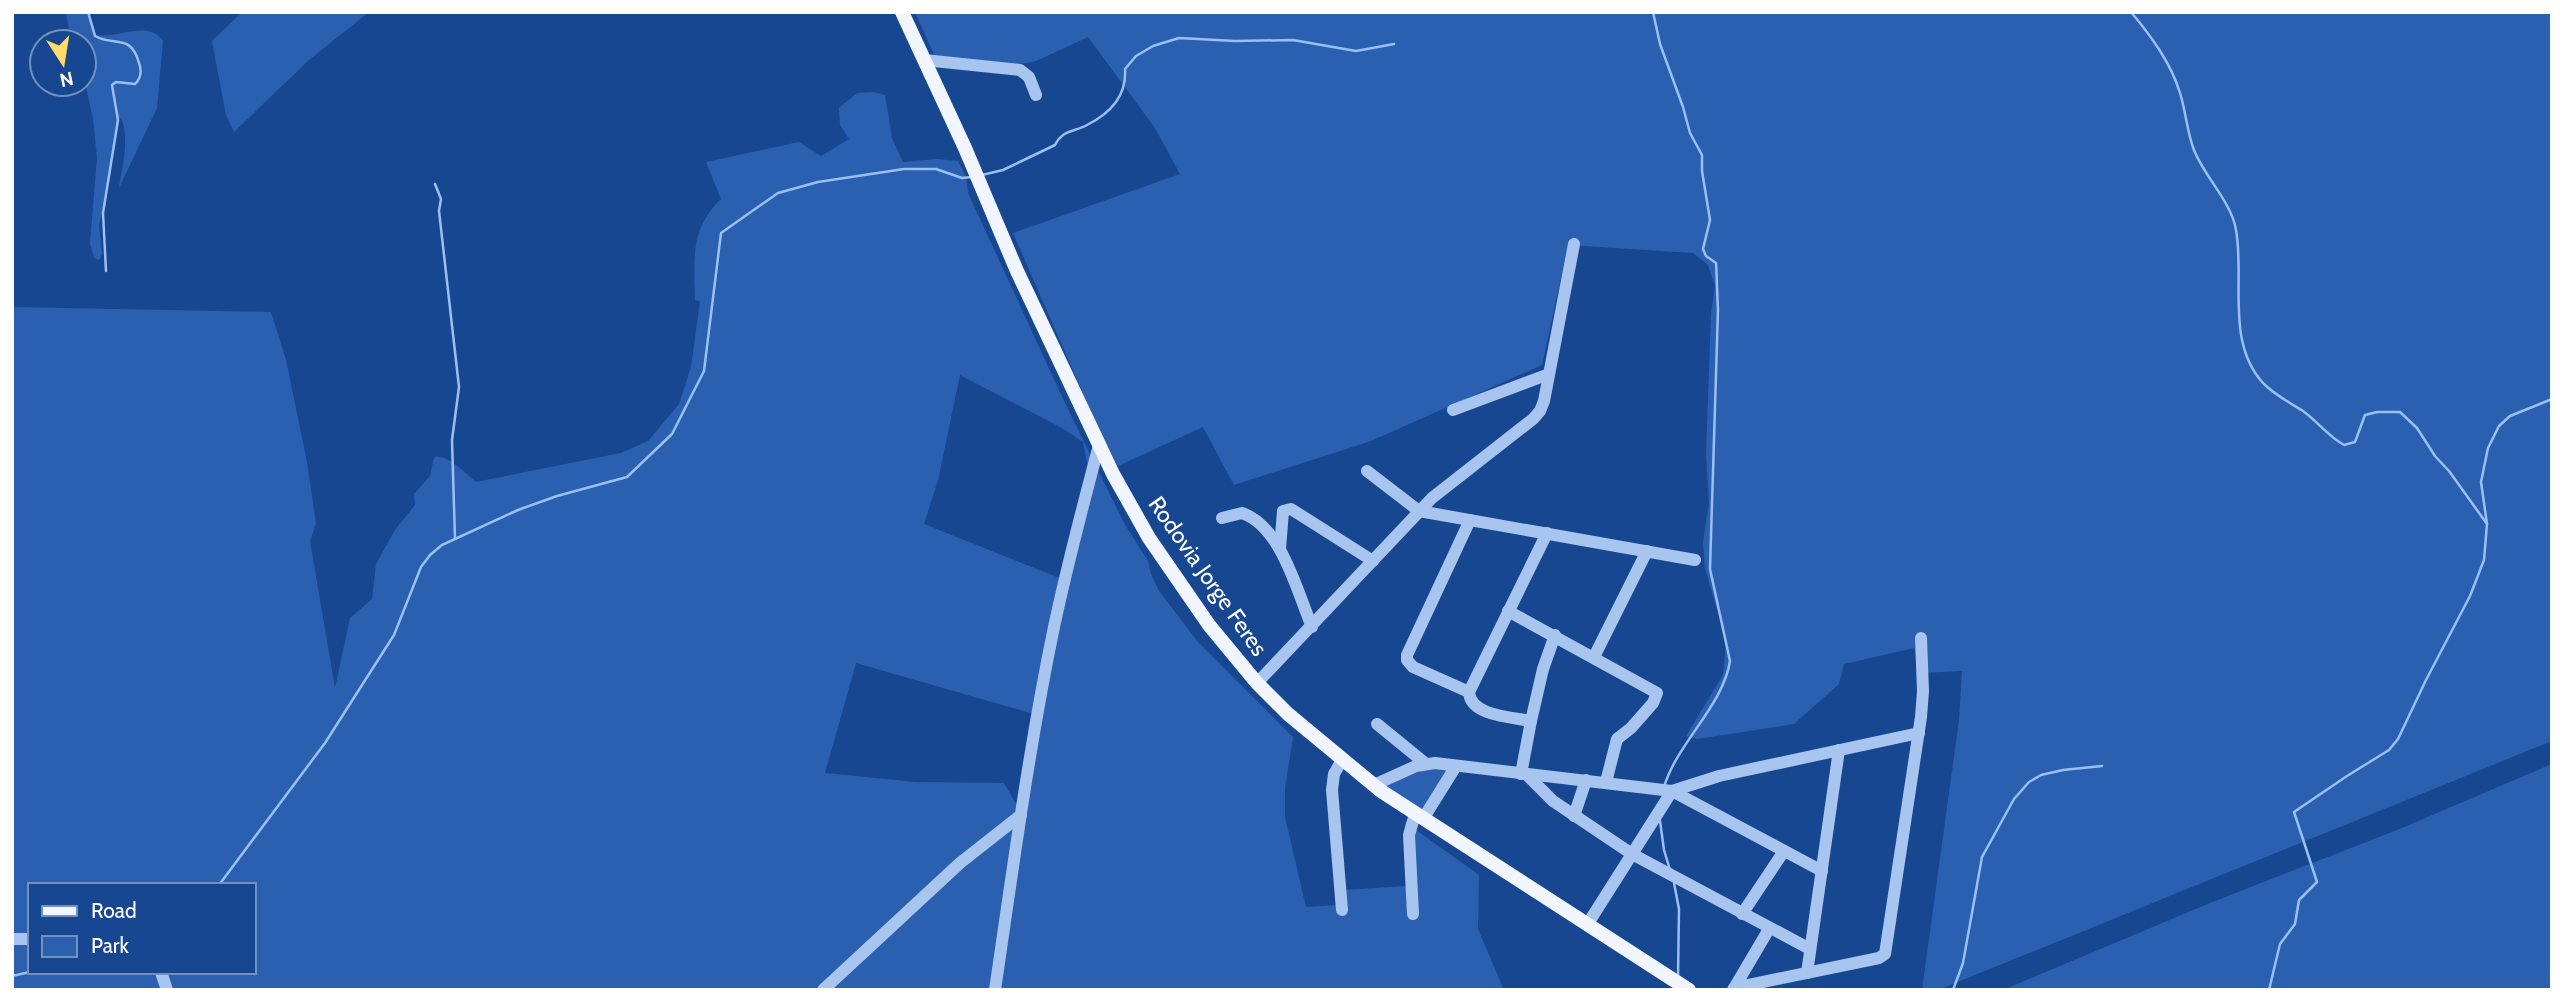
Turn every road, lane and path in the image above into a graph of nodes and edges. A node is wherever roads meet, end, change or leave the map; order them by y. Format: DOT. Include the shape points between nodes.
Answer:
graph roads {
  1 [pos="902,12"];
  2 [pos="924,60"];
  3 [pos="1036,95"];
  4 [pos="1574,244"];
  5 [pos="1549,374"];
  6 [pos="1453,410"];
  7 [pos="1099,445"];
  8 [pos="1367,471"];
  9 [pos="1419,511"];
  10 [pos="1222,518"];
  11 [pos="1470,520"];
  12 [pos="1547,533"];
  13 [pos="1280,549"];
  14 [pos="1647,551"];
  15 [pos="1695,560"];
  16 [pos="1373,561"];
  17 [pos="1508,611"];
  18 [pos="1312,627"];
  19 [pos="1555,635"];
  20 [pos="1921,638"];
  21 [pos="1594,657"];
  22 [pos="1257,683"];
  23 [pos="1469,692"];
  24 [pos="1531,721"];
  25 [pos="1377,724"];
  26 [pos="1919,733"];
  27 [pos="1839,750"];
  28 [pos="1342,760"];
  29 [pos="1426,764"];
  30 [pos="1456,766"];
  31 [pos="1523,774"];
  32 [pos="1586,780"];
  33 [pos="1606,782"];
  34 [pos="1374,785"];
  35 [pos="1672,791"];
  36 [pos="1021,815"];
  37 [pos="1419,816"];
  38 [pos="1574,816"];
  39 [pos="1784,851"];
  40 [pos="1632,854"];
  41 [pos="1822,871"];
  42 [pos="1342,910"];
  43 [pos="1413,914"];
  44 [pos="1742,914"];
  45 [pos="1587,925"];
  46 [pos="1769,929"];
  47 [pos="1810,949"];
  48 [pos="1807,973"];
  49 [pos="1734,989"];
  50 [pos="823,990"];
  51 [pos="995,990"];
  52 [pos="1689,990"];
  1 -- 2 [label="main road, Rodovia Jorge Feres"];
  2 -- 3 [label="street" via="1020,70 1029,77"];
  2 -- 7 [label="main road, Rodovia Jorge Feres"];
  4 -- 5 [label="street"];
  5 -- 6 [label="street"];
  5 -- 9 [label="street" via="1536,415"];
  7 -- 22 [label="main road, Rodovia Jorge Feres" via="1164,561"];
  7 -- 36 [label="street" via="1054,625"];
  8 -- 9 [label="street"];
  9 -- 11 [label="street"];
  9 -- 16 [label="street"];
  10 -- 13 [label="street" via="1249,515 1264,525"];
  11 -- 12 [label="street"];
  11 -- 23 [label="street" via="1406,658 1413,667"];
  12 -- 14 [label="street"];
  12 -- 17 [label="street"];
  13 -- 16 [label="street" via="1283,512 1291,509"];
  13 -- 18 [label="street"];
  14 -- 15 [label="street"];
  14 -- 21 [label="street"];
  16 -- 18 [label="street"];
  17 -- 19 [label="street"];
  17 -- 23 [label="street"];
  18 -- 22 [label="street"];
  19 -- 21 [label="street"];
  19 -- 24 [label="street"];
  20 -- 26 [label="street"];
  21 -- 33 [label="street" via="1657,693 1653,703 1614,742"];
  22 -- 28 [label="main road, Rodovia Jorge Feres"];
  23 -- 24 [label="street" via="1470,701 1478,708"];
  24 -- 31 [label="street"];
  25 -- 29 [label="street"];
  26 -- 27 [label="street"];
  26 -- 48 [label="street" via="1887,951 1879,958"];
  27 -- 35 [label="street"];
  27 -- 41 [label="street"];
  28 -- 34 [label="main road, Rodovia Jorge Feres"];
  28 -- 42 [label="street" via="1332,790"];
  29 -- 30 [label="street"];
  29 -- 34 [label="street"];
  30 -- 31 [label="street"];
  30 -- 37 [label="street"];
  31 -- 32 [label="street"];
  31 -- 38 [label="street"];
  32 -- 33 [label="street"];
  32 -- 38 [label="street"];
  33 -- 35 [label="street"];
  34 -- 37 [label="main road, Rodovia Jorge Feres"];
  35 -- 39 [label="street"];
  35 -- 40 [label="street"];
  36 -- 50 [label="street" via="960,863"];
  36 -- 51 [label="street"];
  37 -- 43 [label="street" via="1409,835"];
  37 -- 45 [label="main road, Rodovia Jorge Feres"];
  38 -- 40 [label="street"];
  39 -- 41 [label="street"];
  39 -- 44 [label="street"];
  40 -- 44 [label="street"];
  40 -- 45 [label="street"];
  41 -- 47 [label="street"];
  44 -- 46 [label="street"];
  45 -- 52 [label="main road, Rodovia Jorge Feres"];
  46 -- 47 [label="street"];
  46 -- 49 [label="street"];
  47 -- 48 [label="street"];
  48 -- 49 [label="street"];
}
